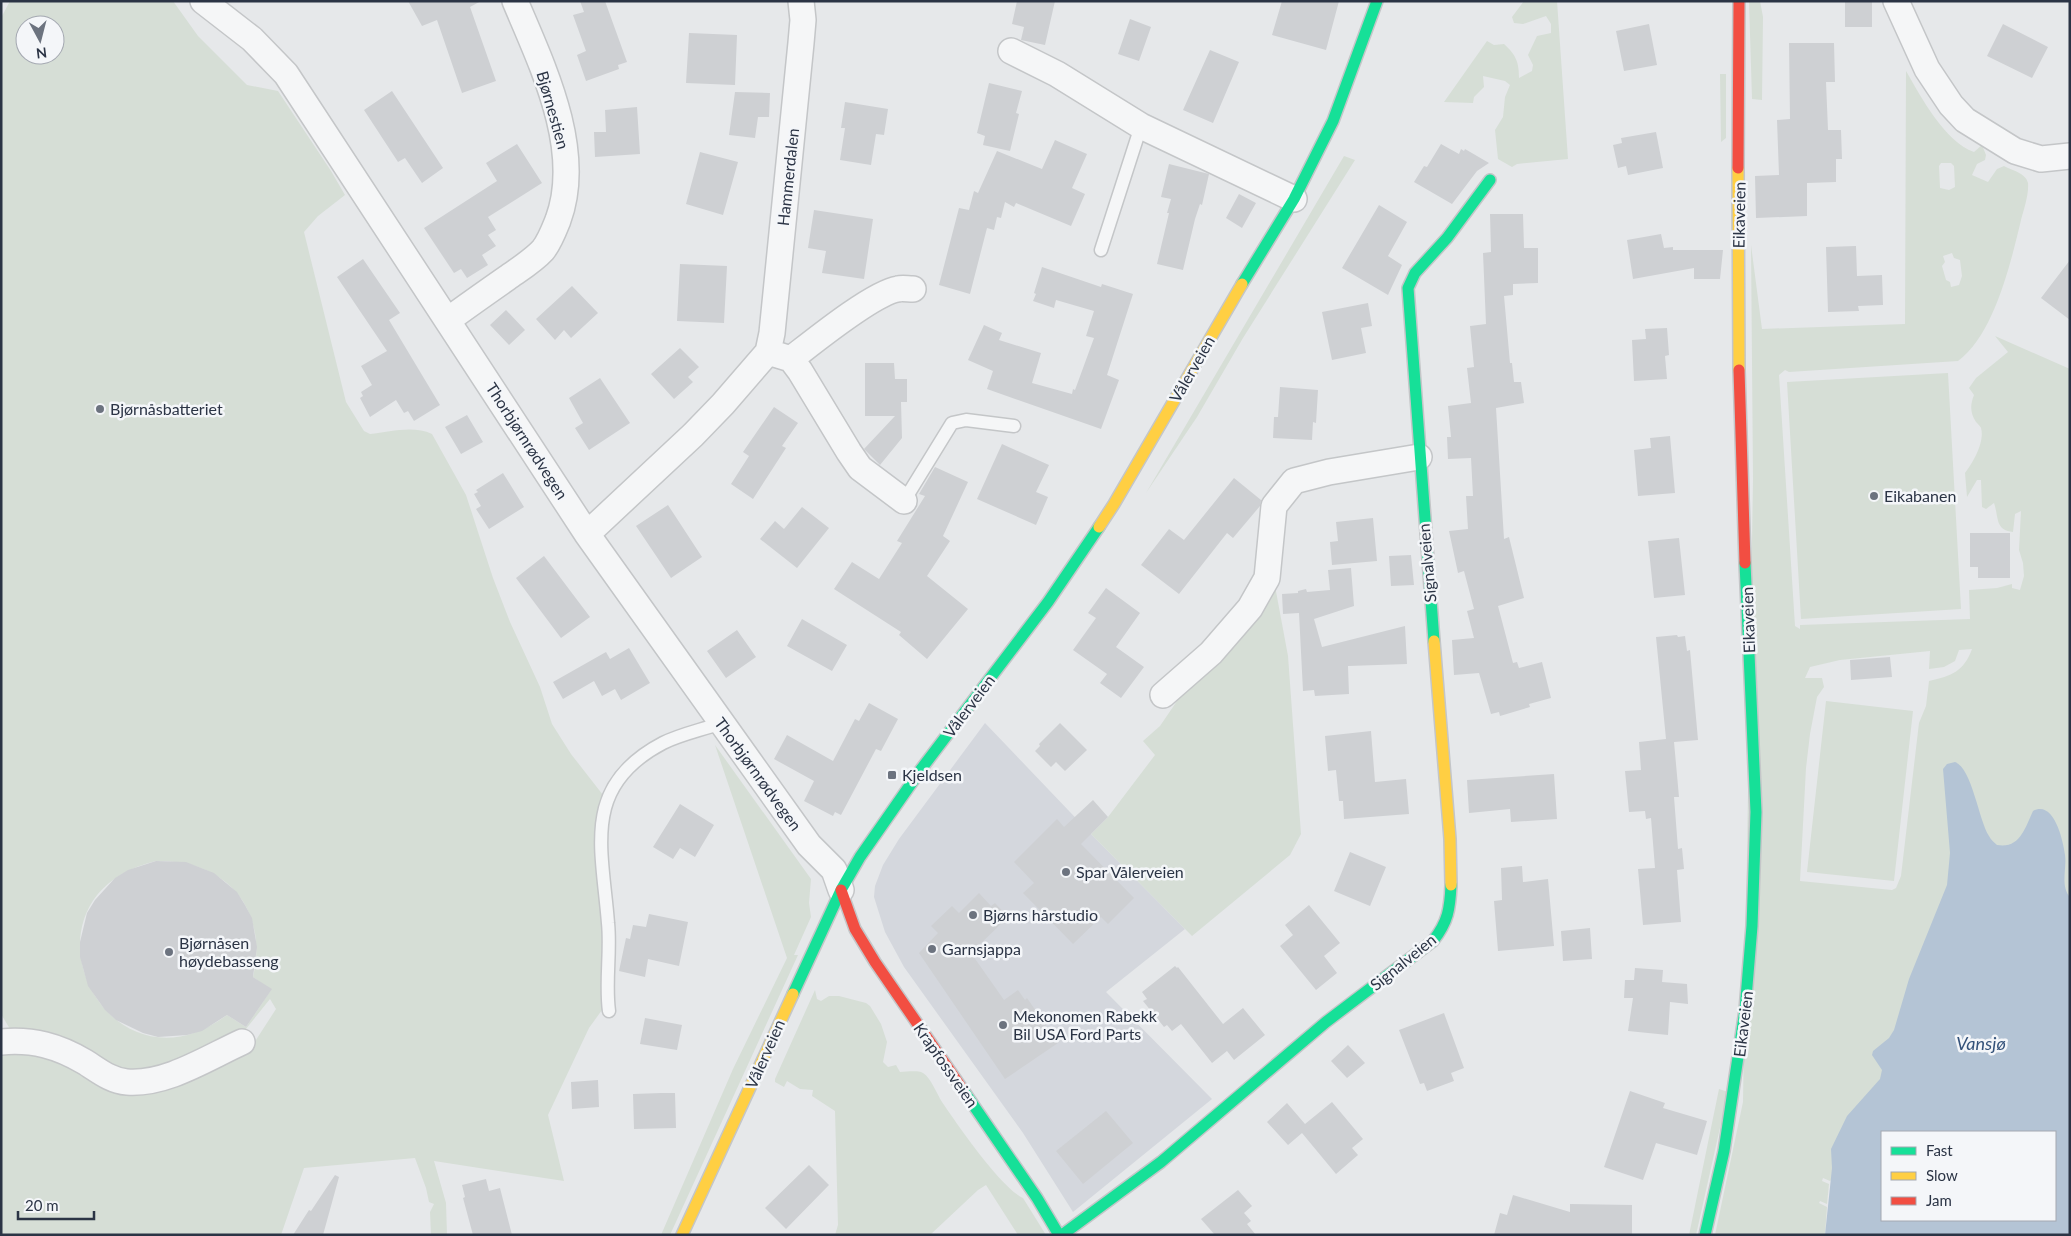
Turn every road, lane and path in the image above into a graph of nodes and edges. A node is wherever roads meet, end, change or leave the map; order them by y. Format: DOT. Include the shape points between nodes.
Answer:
graph roads {
  1 [pos="203,1"];
  2 [pos="515,1"];
  3 [pos="801,1"];
  4 [pos="1376,1"];
  5 [pos="1739,1"];
  6 [pos="1896,1"];
  7 [pos="1011,51"];
  8 [pos="1141,126"];
  9 [pos="2070,156"];
  10 [pos="1490,180"];
  11 [pos="1294,199"];
  12 [pos="1101,250"];
  13 [pos="913,289"];
  14 [pos="448,320"];
  15 [pos="779,355"];
  16 [pos="1014,426"];
  17 [pos="1419,458"];
  18 [pos="904,501"];
  19 [pos="587,534"];
  20 [pos="1163,695"];
  21 [pos="721,723"];
  22 [pos="841,890"];
  23 [pos="609,1011"];
  24 [pos="1,1042"];
  25 [pos="242,1042"];
  26 [pos="682,1235"];
  27 [pos="1061,1235"];
  28 [pos="1705,1235"];
  1 -- 14 [label="street, Thorbjørnrødvegen" via="252,39 286,74"];
  2 -- 14 [label="street, Bjørnestien" via="552,95 567,164 567,187 554,231 542,250"];
  3 -- 15 [label="street, Hammerdalen" via="801,43 772,333"];
  4 -- 11 [label="street, Vålerveien" via="1333,122"];
  5 -- 28 [label="street, Eikaveien" via="1738,321 1756,812 1746,1010 1724,1151"];
  6 -- 9 [label="street" via="1927,69 1950,105 1965,120 2015,151 2041,159"];
  7 -- 8 [label="street" via="1057,74"];
  8 -- 11 [label="street"];
  8 -- 12 [label="lane"];
  10 -- 17 [label="street, Signalveien" via="1447,238 1415,273 1408,288"];
  11 -- 22 [label="street, Vålerveien" via="1114,504 1048,602 922,768"];
  13 -- 15 [label="street" via="897,289 883,295"];
  14 -- 19 [label="street, Thorbjørnrødvegen"];
  15 -- 18 [label="street" via="800,371 860,468"];
  15 -- 19 [label="street"];
  16 -- 18 [label="lane" via="966,420 952,423"];
  17 -- 20 [label="street" via="1329,472 1294,481 1274,506 1267,578 1250,608 1211,653"];
  17 -- 27 [label="street, Signalveien" via="1450,839 1451,889 1443,929 1433,941 1326,1022 1161,1162"];
  19 -- 21 [label="street, Thorbjørnrødvegen"];
  21 -- 22 [label="street, Thorbjørnrødvegen" via="809,845 834,870"];
  21 -- 23 [label="lane" via="687,733 643,754 609,793 600,836 608,925"];
  22 -- 26 [label="street, Vålerveien"];
  22 -- 27 [label="street, Krapfossveien" via="855,929 875,962"];
  24 -- 25 [label="street" via="31,1041 55,1047 114,1079 137,1082 167,1077"];
}
